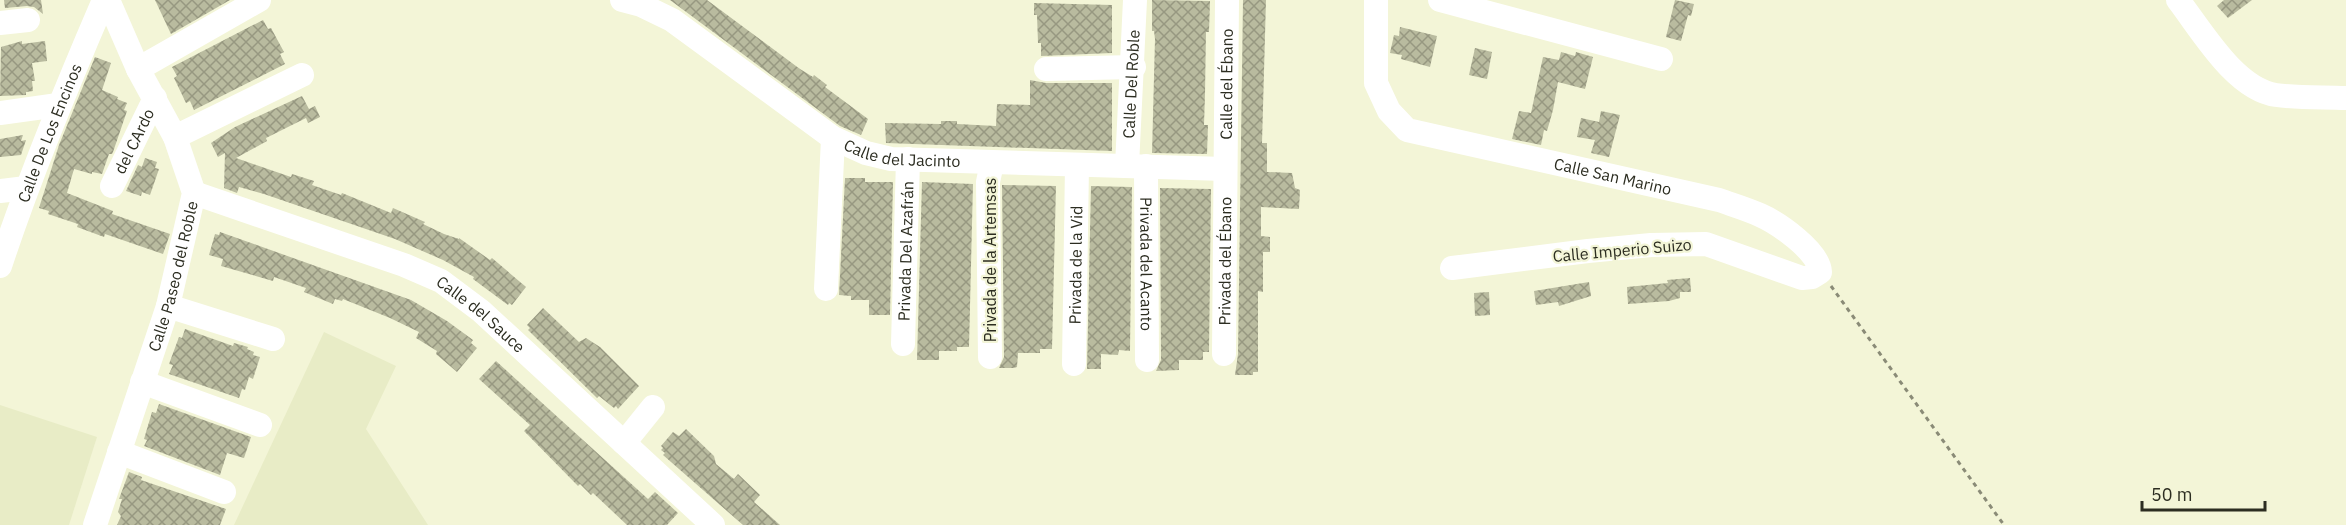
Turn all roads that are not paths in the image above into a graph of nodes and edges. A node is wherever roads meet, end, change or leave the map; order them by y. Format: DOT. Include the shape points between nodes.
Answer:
graph roads {
  1 [pos="106,0"];
  2 [pos="259,0"];
  3 [pos="622,0"];
  4 [pos="1136,0"];
  5 [pos="1227,0"];
  6 [pos="1376,0"];
  7 [pos="1440,0"];
  8 [pos="2178,0"];
  9 [pos="28,20"];
  10 [pos="0,23"];
  11 [pos="1661,59"];
  12 [pos="1134,67"];
  13 [pos="138,69"];
  14 [pos="1046,69"];
  15 [pos="302,75"];
  16 [pos="154,98"];
  17 [pos="2346,98"];
  18 [pos="58,105"];
  19 [pos="0,113"];
  20 [pos="175,137"];
  21 [pos="833,138"];
  22 [pos="908,159"];
  23 [pos="992,163"];
  24 [pos="1077,165"];
  25 [pos="1136,166"];
  26 [pos="1225,169"];
  27 [pos="112,186"];
  28 [pos="26,188"];
  29 [pos="0,191"];
  30 [pos="194,193"];
  31 [pos="0,266"];
  32 [pos="1452,268"];
  33 [pos="1820,272"];
  34 [pos="825,289"];
  35 [pos="168,306"];
  36 [pos="273,339"];
  37 [pos="903,344"];
  38 [pos="1224,354"];
  39 [pos="990,357"];
  40 [pos="1147,360"];
  41 [pos="1074,364"];
  42 [pos="142,382"];
  43 [pos="653,407"];
  44 [pos="260,425"];
  45 [pos="624,443"];
  46 [pos="119,452"];
  47 [pos="224,492"];
  48 [pos="94,525"];
  49 [pos="713,525"];
  1 -- 13 [label="street, Calle Paseo del Roble"];
  1 -- 18 [label="street, Calle De Los Encinos"];
  2 -- 13 [label="street"];
  3 -- 21 [label="street, Calle del Jacinto" via="672,20"];
  4 -- 12 [label="street, Calle Del Roble"];
  5 -- 26 [label="street, Calle del Ébano"];
  6 -- 33 [label="street, Calle San Marino" via="1376,82 1389,111 1407,130 1719,200 1762,216 1809,249"];
  7 -- 11 [label="street"];
  8 -- 17 [label="street" via="2226,62 2256,89 2275,95"];
  9 -- 10 [label="street"];
  12 -- 14 [label="street"];
  12 -- 25 [label="street, Calle Del Roble"];
  13 -- 16 [label="street, Calle Paseo del Roble"];
  15 -- 20 [label="street"];
  16 -- 20 [label="street, Calle Paseo del Roble"];
  16 -- 27 [label="street, del CArdo"];
  18 -- 19 [label="street"];
  18 -- 28 [label="street, Calle De Los Encinos"];
  20 -- 30 [label="street, Calle Paseo del Roble"];
  21 -- 22 [label="street, Calle del Jacinto" via="867,153"];
  21 -- 34 [label="street"];
  22 -- 23 [label="street, Calle del Jacinto"];
  22 -- 37 [label="street, Privada Del Azafrán"];
  23 -- 24 [label="street, Calle del Jacinto"];
  23 -- 39 [label="street, Privada de la Artemsas" via="988,182"];
  24 -- 25 [label="street, Calle del Jacinto"];
  24 -- 41 [label="street, Privada de la Vid"];
  25 -- 26 [label="street, Calle del Jacinto"];
  25 -- 40 [label="street, Privada del Acanto"];
  26 -- 38 [label="street, Privada del Ébano"];
  28 -- 29 [label="street"];
  28 -- 31 [label="street, Calle De Los Encinos"];
  30 -- 35 [label="street, Calle Paseo del Roble"];
  30 -- 45 [label="street, Calle del Sauce" via="441,281 481,311"];
  32 -- 33 [label="street, Calle Imperio Suizo" via="1630,247 1706,244 1802,278"];
  35 -- 36 [label="street"];
  35 -- 42 [label="street, Calle Paseo del Roble"];
  42 -- 44 [label="street"];
  42 -- 46 [label="street, Calle Paseo del Roble"];
  43 -- 45 [label="street"];
  45 -- 49 [label="street, Calle del Sauce"];
  46 -- 47 [label="street"];
  46 -- 48 [label="street, Calle Paseo del Roble"];
}
